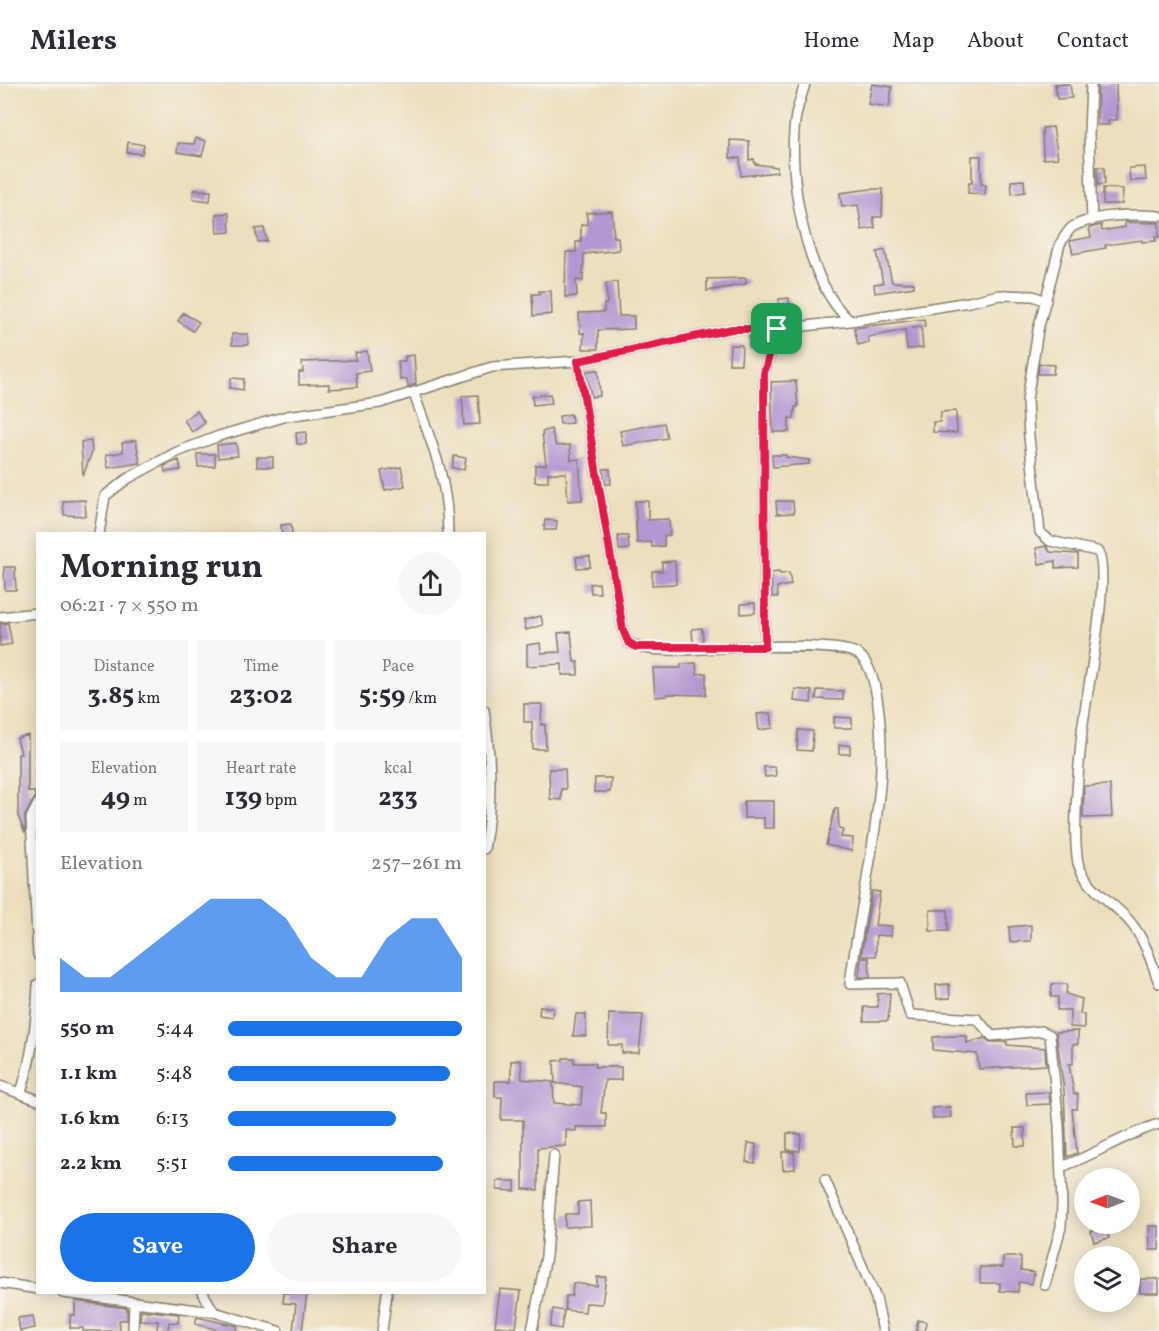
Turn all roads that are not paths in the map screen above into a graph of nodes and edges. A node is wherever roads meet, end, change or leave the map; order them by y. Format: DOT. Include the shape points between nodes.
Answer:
graph roads {
  1 [pos="805,84"];
  2 [pos="1090,84"];
  3 [pos="1159,216"];
  4 [pos="1092,221"];
  5 [pos="1046,301"];
  6 [pos="849,321"];
  7 [pos="777,329"];
  8 [pos="578,361"];
  9 [pos="414,394"];
  10 [pos="99,532"];
  11 [pos="448,532"];
  12 [pos="36,614"];
  13 [pos="0,618"];
  14 [pos="765,647"];
  15 [pos="486,737"];
  16 [pos="36,806"];
  17 [pos="486,840"];
  18 [pos="36,913"];
  19 [pos="1159,983"];
  20 [pos="36,1022"];
  21 [pos="0,1086"];
  22 [pos="21,1093"];
  23 [pos="36,1099"];
  24 [pos="1159,1124"];
  25 [pos="554,1155"];
  26 [pos="1061,1167"];
  27 [pos="825,1180"];
  28 [pos="0,1283"];
  29 [pos="1045,1285"];
  30 [pos="36,1289"];
  31 [pos="70,1294"];
  32 [pos="204,1294"];
  33 [pos="387,1294"];
  34 [pos="134,1303"];
  35 [pos="214,1312"];
  36 [pos="133,1331"];
  37 [pos="278,1331"];
  38 [pos="382,1331"];
  39 [pos="532,1331"];
  40 [pos="883,1331"];
  1 -- 6 [label="street" via="794,142 800,213 808,250 822,283"];
  2 -- 4 [label="street"];
  3 -- 4 [label="street" via="1136,214"];
  4 -- 5 [label="street" via="1073,226 1060,244"];
  5 -- 6 [label="street" via="1033,296 999,295"];
  5 -- 19 [label="street" via="1027,400 1038,527 1050,541 1097,551 1102,560 1102,590 1082,732 1076,853 1086,880 1132,924 1146,946"];
  6 -- 7 [label="street"];
  7 -- 8 [label="street" via="732,329"];
  7 -- 14 [label="street" via="764,373"];
  8 -- 9 [label="street" via="492,368 461,375"];
  8 -- 14 [label="street" via="628,642 646,649"];
  9 -- 10 [label="street" via="380,403 287,416 177,452 127,479 105,496"];
  9 -- 11 [label="street" via="442,469 447,490"];
  12 -- 13 [label="street"];
  14 -- 26 [label="street" via="846,649 858,654 875,687 880,737 879,794 850,984 900,983 910,1015 977,1019 992,1036 1047,1032 1052,1042"];
  15 -- 17 [label="street" via="490,821"];
  16 -- 18 [label="street" via="32,830"];
  20 -- 22 [label="street"];
  21 -- 22 [label="street"];
  22 -- 23 [label="street"];
  24 -- 26 [label="street"];
  25 -- 39 [label="street" via="546,1256"];
  26 -- 29 [label="street" via="1061,1227"];
  27 -- 40 [label="street" via="876,1298"];
  28 -- 30 [label="street"];
  31 -- 34 [label="street"];
  32 -- 35 [label="street"];
  33 -- 38 [label="street"];
  34 -- 35 [label="street"];
  34 -- 36 [label="street"];
  35 -- 37 [label="street"];
}
